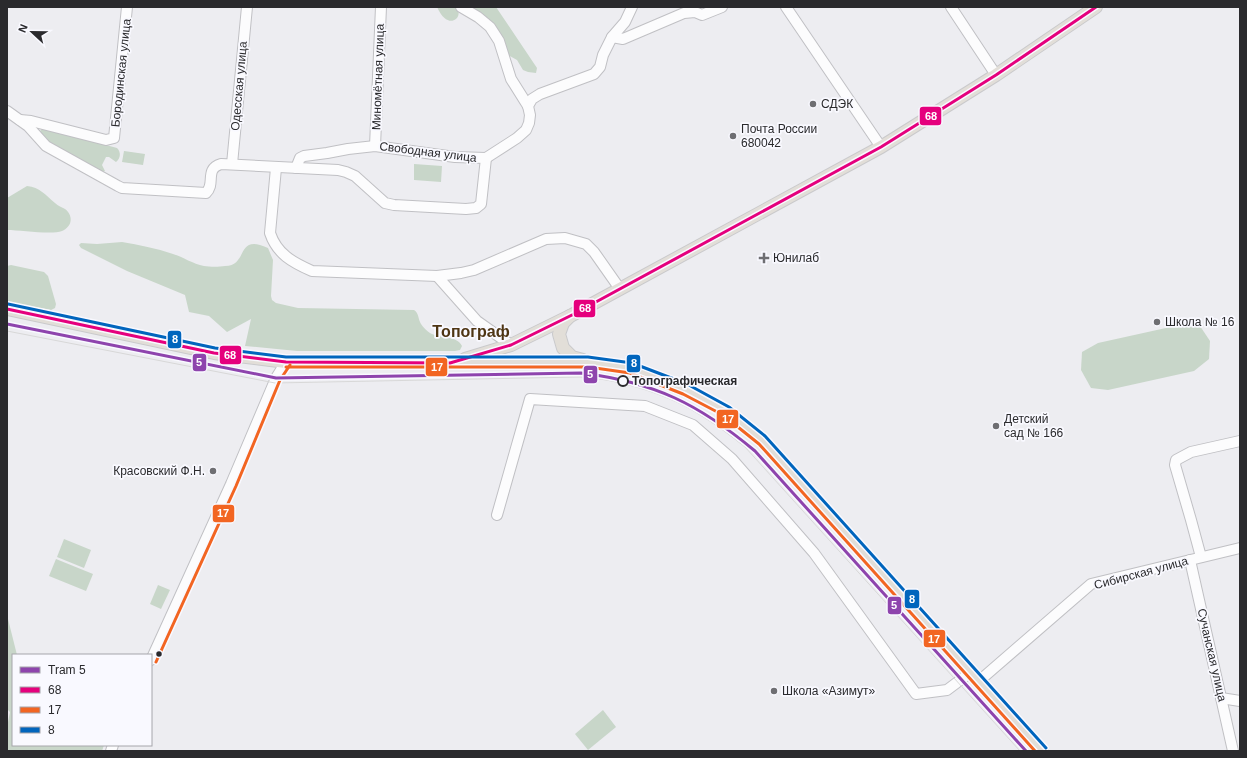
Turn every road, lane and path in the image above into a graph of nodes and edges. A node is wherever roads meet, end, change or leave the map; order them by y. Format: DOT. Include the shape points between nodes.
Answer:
graph roads {
  1 [pos="128,7"];
  2 [pos="247,7"];
  3 [pos="380,7"];
  4 [pos="461,7"];
  5 [pos="632,7"];
  6 [pos="722,7"];
  7 [pos="786,7"];
  8 [pos="951,7"];
  9 [pos="1096,7"];
  10 [pos="612,38"];
  11 [pos="996,75"];
  12 [pos="528,106"];
  13 [pos="7,111"];
  14 [pos="20,120"];
  15 [pos="376,146"];
  16 [pos="881,147"];
  17 [pos="486,158"];
  18 [pos="232,164"];
  19 [pos="276,168"];
  20 [pos="296,168"];
  21 [pos="437,276"];
  22 [pos="620,288"];
  23 [pos="7,309"];
  24 [pos="572,315"];
  25 [pos="511,345"];
  26 [pos="286,362"];
  27 [pos="588,362"];
  28 [pos="450,363"];
  29 [pos="1240,441"];
  30 [pos="497,515"];
  31 [pos="1240,548"];
  32 [pos="1200,557"];
  33 [pos="1190,560"];
  34 [pos="152,658"];
  35 [pos="975,676"];
  36 [pos="1221,698"];
  37 [pos="1240,701"];
  38 [pos="1042,751"];
  39 [pos="1233,751"];
  1 -- 14 [label="street, Бородинская улица" via="114,138 106,140"];
  2 -- 18 [label="street, Одесская улица"];
  3 -- 15 [label="street, Миномётная улица"];
  4 -- 12 [label="street" via="490,27 499,41 509,74"];
  5 -- 10 [label="street" via="625,22"];
  6 -- 10 [label="street" via="702,15 695,12 684,13 623,39"];
  7 -- 16 [label="street"];
  8 -- 11 [label="street"];
  9 -- 11 [label="main road"];
  10 -- 12 [label="street" via="600,67 594,74 540,94 532,99"];
  11 -- 16 [label="main road"];
  12 -- 17 [label="street, Свободная улица" via="530,115 526,130"];
  13 -- 14 [label="street"];
  14 -- 18 [label="street" via="53,151 122,188 206,193 210,188 214,168 221,164"];
  15 -- 17 [label="street, Свободная улица" via="455,157"];
  15 -- 20 [label="street, Свободная улица" via="304,156 300,158"];
  16 -- 22 [label="main road"];
  17 -- 20 [label="street" via="481,204 476,208 466,209 394,205 385,202 355,176 346,172"];
  18 -- 19 [label="street"];
  19 -- 20 [label="street"];
  19 -- 21 [label="street" via="270,233 280,251 294,263 312,271"];
  21 -- 22 [label="street" via="474,270 546,239 565,238 586,244"];
  21 -- 25 [label="street" via="477,321"];
  22 -- 24 [label="main road"];
  23 -- 26 [label="main road" via="214,353"];
  24 -- 25 [label="main road"];
  24 -- 27 [label="main road" via="563,323 560,334 563,348 572,357"];
  25 -- 28 [label="main road"];
  26 -- 28 [label="main road"];
  26 -- 34 [label="street" via="276,378 232,484"];
  27 -- 28 [label="main road"];
  27 -- 35 [label="main road" via="631,368 678,386 709,401 744,424 762,440"];
  29 -- 32 [label="street" via="1191,452 1176,460 1175,465"];
  30 -- 35 [label="street, Сибирская улица" via="530,400 645,406 693,425 732,459 814,553 916,694 947,690"];
  31 -- 32 [label="street, Сибирская улица"];
  32 -- 33 [label="street, Сибирская улица"];
  33 -- 35 [label="street, Сибирская улица" via="1091,584"];
  33 -- 36 [label="street, Сучанская улица"];
  35 -- 38 [label="main road"];
  36 -- 37 [label="street"];
  36 -- 39 [label="street, Сучанская улица"];
}
